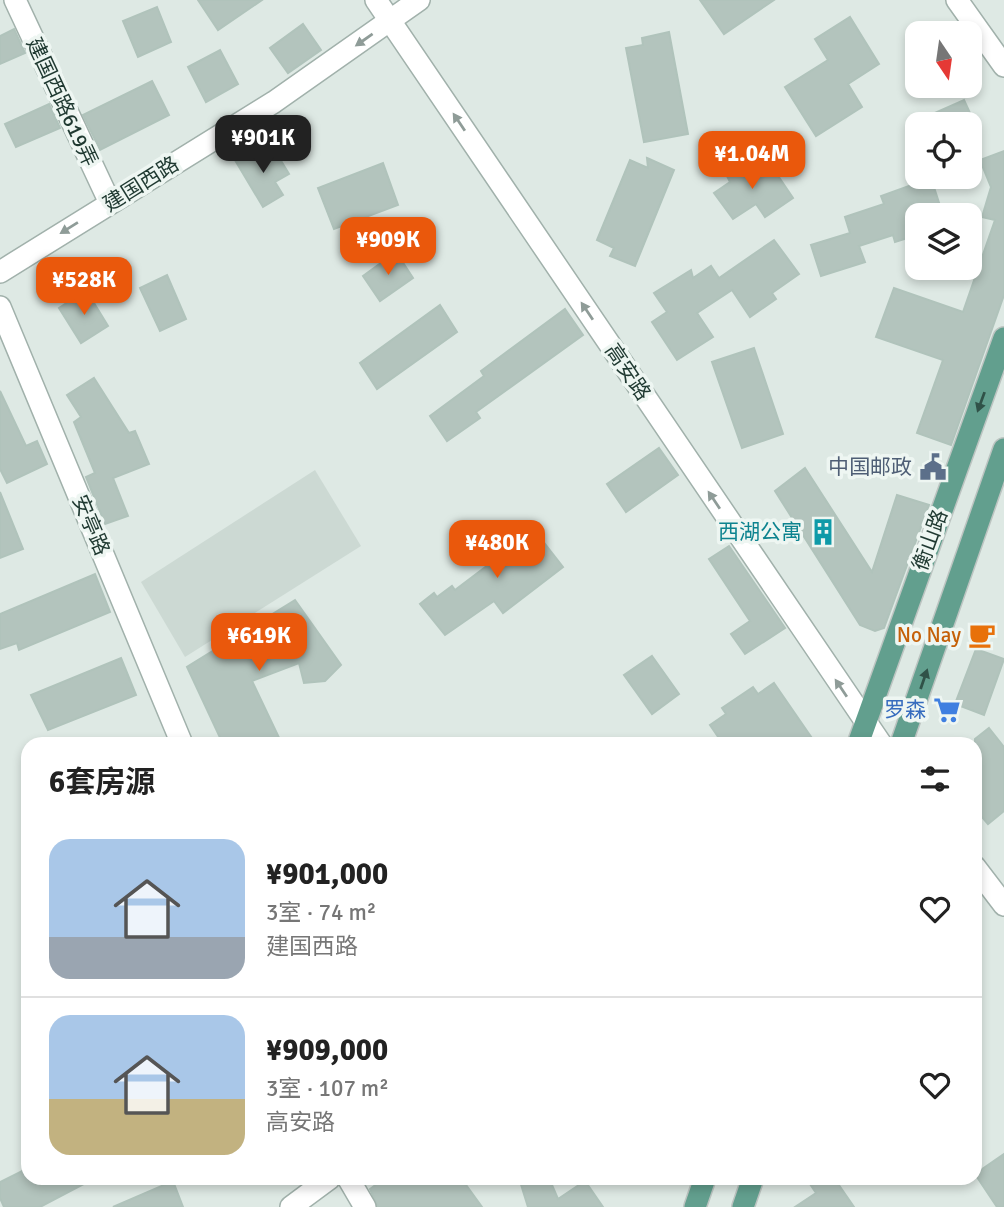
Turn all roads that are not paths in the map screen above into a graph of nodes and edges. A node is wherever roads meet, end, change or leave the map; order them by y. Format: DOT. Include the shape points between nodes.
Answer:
graph roads {
  1 [pos="15,0"];
  2 [pos="376,0"];
  3 [pos="419,0"];
  4 [pos="957,0"];
  5 [pos="391,22"];
  6 [pos="1004,66"];
  7 [pos="110,203"];
  8 [pos="0,272"];
  9 [pos="0,307"];
  10 [pos="1004,338"];
  11 [pos="1004,449"];
  12 [pos="865,723"];
  13 [pos="178,737"];
  14 [pos="860,737"];
  15 [pos="876,737"];
  16 [pos="903,737"];
  17 [pos="982,876"];
  18 [pos="1004,905"];
  19 [pos="321,1185"];
  20 [pos="352,1185"];
  21 [pos="703,1185"];
  22 [pos="751,1185"];
  23 [pos="291,1207"];
  24 [pos="365,1207"];
  25 [pos="695,1207"];
  26 [pos="743,1207"];
  1 -- 7 [label="street, 建国西路619弄"];
  2 -- 5 [label="street, 高安路"];
  3 -- 5 [label="street, 建国西路"];
  4 -- 6 [label="street"];
  5 -- 7 [label="street, 建国西路, one-way" via="274,102"];
  12 -- 5 [label="street, 高安路, one-way"];
  7 -- 8 [label="street, 建国西路, one-way"];
  9 -- 13 [label="street, 安亭路"];
  10 -- 12 [label="main road, 衡山路, one-way"];
  16 -- 11 [label="main road, 衡山路, one-way"];
  12 -- 14 [label="main road, 衡山路"];
  12 -- 15 [label="street, 高安路"];
  17 -- 18 [label="street"];
  19 -- 23 [label="street"];
  20 -- 24 [label="street"];
  21 -- 25 [label="main road"];
  22 -- 26 [label="main road"];
}
